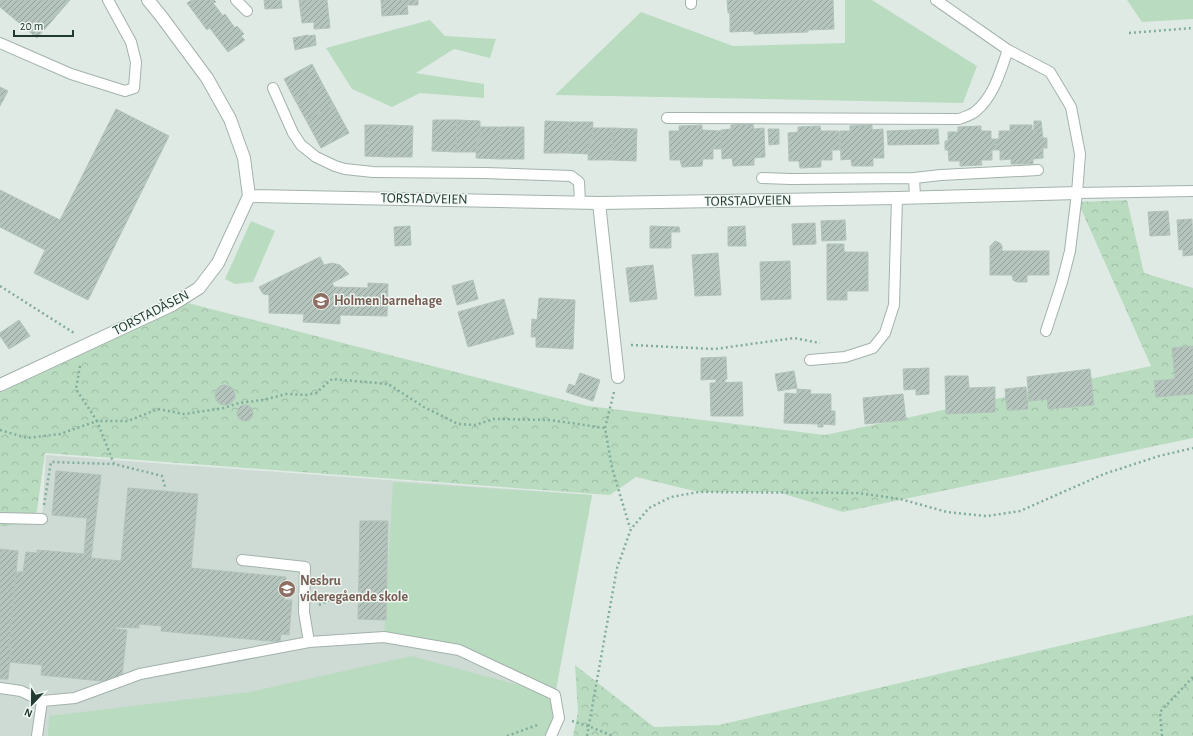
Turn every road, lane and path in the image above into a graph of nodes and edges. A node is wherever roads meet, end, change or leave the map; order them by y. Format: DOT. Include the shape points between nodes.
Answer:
graph roads {
  1 [pos="108,0"];
  2 [pos="148,0"];
  3 [pos="236,0"];
  4 [pos="936,0"];
  5 [pos="247,11"];
  6 [pos="1193,28"];
  7 [pos="1129,33"];
  8 [pos="0,43"];
  9 [pos="1008,50"];
  10 [pos="273,88"];
  11 [pos="667,118"];
  12 [pos="1038,170"];
  13 [pos="762,178"];
  14 [pos="914,178"];
  15 [pos="1193,191"];
  16 [pos="1077,193"];
  17 [pos="249,196"];
  18 [pos="915,197"];
  19 [pos="897,198"];
  20 [pos="580,203"];
  21 [pos="599,203"];
  22 [pos="0,286"];
  23 [pos="1046,331"];
  24 [pos="822,343"];
  25 [pos="615,345"];
  26 [pos="84,346"];
  27 [pos="810,360"];
  28 [pos="618,377"];
  29 [pos="0,385"];
  30 [pos="97,420"];
  31 [pos="604,428"];
  32 [pos="0,430"];
  33 [pos="1193,448"];
  34 [pos="114,464"];
  35 [pos="164,487"];
  36 [pos="0,518"];
  37 [pos="42,519"];
  38 [pos="631,529"];
  39 [pos="242,560"];
  40 [pos="309,642"];
  41 [pos="1193,677"];
  42 [pos="0,688"];
  43 [pos="42,701"];
  44 [pos="37,736"];
  45 [pos="551,736"];
  46 [pos="587,736"];
  47 [pos="1162,736"];
  1 -- 8 [label="lane" via="131,42 136,62 134,88 125,91 71,74"];
  2 -- 17 [label="street" via="207,78 230,119 244,158"];
  3 -- 5 [label="lane"];
  4 -- 9 [label="lane"];
  6 -- 7 [label="path"];
  9 -- 11 [label="lane" via="986,101 975,113 959,120"];
  9 -- 16 [label="lane" via="1050,72 1071,107 1080,154"];
  10 -- 20 [label="lane" via="301,145 316,157 335,166 373,172 571,176 579,182"];
  12 -- 14 [label="lane"];
  13 -- 14 [label="lane"];
  14 -- 18 [label="lane"];
  15 -- 16 [label="lane"];
  16 -- 18 [label="street, TORSTADVEIEN"];
  16 -- 23 [label="lane" via="1070,251"];
  17 -- 20 [label="street, TORSTADVEIEN"];
  17 -- 26 [label="street, TORSTADÅSEN" via="218,263 199,288 172,305"];
  18 -- 19 [label="street, TORSTADVEIEN"];
  19 -- 21 [label="street, TORSTADVEIEN"];
  19 -- 27 [label="lane" via="894,305 885,333 873,348 845,357"];
  20 -- 21 [label="street, TORSTADVEIEN"];
  21 -- 25 [label="street"];
  22 -- 26 [label="path" via="76,334"];
  24 -- 25 [label="path" via="794,338 715,349"];
  25 -- 28 [label="street"];
  26 -- 29 [label="street, TORSTADÅSEN"];
  26 -- 30 [label="path" via="76,389"];
  28 -- 31 [label="path"];
  30 -- 31 [label="path" via="128,421 158,409 184,414 286,394 306,395 316,393 332,379 388,384 424,408 458,424 475,425 494,419 550,420"];
  30 -- 32 [label="path" via="60,434 27,438"];
  30 -- 34 [label="path"];
  31 -- 38 [label="path" via="612,468"];
  33 -- 38 [label="path" via="1104,474 1020,511 987,516 947,512 900,499 858,493 699,492 671,497 649,508"];
  34 -- 35 [label="path" via="162,476"];
  34 -- 37 [label="path" via="51,462"];
  36 -- 37 [label="lane"];
  38 -- 46 [label="path" via="617,568"];
  39 -- 40 [label="lane" via="304,567 304,612"];
  40 -- 43 [label="lane" via="140,674 75,698"];
  40 -- 45 [label="lane" via="384,637 460,650 555,695 559,718"];
  41 -- 47 [label="path" via="1160,712"];
  42 -- 43 [label="lane" via="21,691"];
  43 -- 44 [label="lane"];
}
